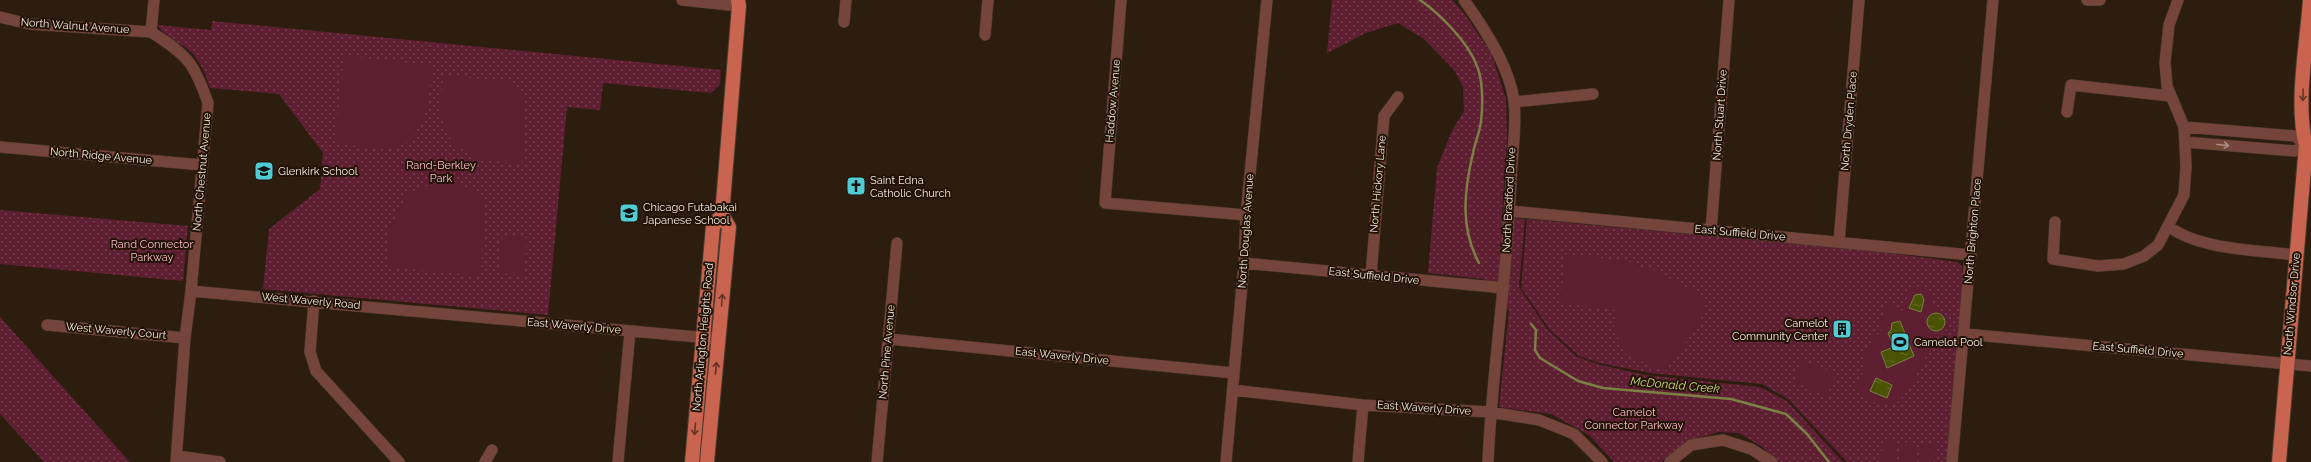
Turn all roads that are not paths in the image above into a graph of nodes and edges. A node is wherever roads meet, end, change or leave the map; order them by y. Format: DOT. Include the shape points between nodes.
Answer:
graph roads {
  1 [pos="154,0"];
  2 [pos="682,0"];
  3 [pos="846,0"];
  4 [pos="988,0"];
  5 [pos="1121,0"];
  6 [pos="1267,0"];
  7 [pos="1464,0"];
  8 [pos="1729,0"];
  9 [pos="1859,0"];
  10 [pos="1993,0"];
  11 [pos="2087,0"];
  12 [pos="2100,0"];
  13 [pos="2178,0"];
  14 [pos="2310,0"];
  15 [pos="740,2"];
  16 [pos="0,18"];
  17 [pos="844,22"];
  18 [pos="151,32"];
  19 [pos="985,35"];
  20 [pos="1593,94"];
  21 [pos="2170,96"];
  22 [pos="1398,97"];
  23 [pos="1514,102"];
  24 [pos="2067,112"];
  25 [pos="2184,127"];
  26 [pos="2308,141"];
  27 [pos="2185,142"];
  28 [pos="0,147"];
  29 [pos="202,165"];
  30 [pos="1510,211"];
  31 [pos="722,215"];
  32 [pos="1246,215"];
  33 [pos="2055,222"];
  34 [pos="2168,226"];
  35 [pos="1712,230"];
  36 [pos="1839,242"];
  37 [pos="897,243"];
  38 [pos="1971,255"];
  39 [pos="2296,255"];
  40 [pos="1244,263"];
  41 [pos="1371,276"];
  42 [pos="1504,288"];
  43 [pos="191,291"];
  44 [pos="314,301"];
  45 [pos="430,313"];
  46 [pos="47,325"];
  47 [pos="630,331"];
  48 [pos="1965,334"];
  49 [pos="185,338"];
  50 [pos="703,338"];
  51 [pos="719,339"];
  52 [pos="889,339"];
  53 [pos="2287,364"];
  54 [pos="2311,366"];
  55 [pos="1234,373"];
  56 [pos="1233,390"];
  57 [pos="1363,405"];
  58 [pos="1490,412"];
  59 [pos="492,450"];
  60 [pos="177,459"];
  61 [pos="220,462"];
  62 [pos="399,462"];
  63 [pos="485,462"];
  64 [pos="618,462"];
  65 [pos="692,462"];
  66 [pos="708,462"];
  67 [pos="877,462"];
  68 [pos="1226,462"];
  69 [pos="1358,462"];
  70 [pos="1488,462"];
  71 [pos="1602,462"];
  72 [pos="1670,462"];
  73 [pos="1772,462"];
  74 [pos="1952,462"];
  75 [pos="2279,462"];
  1 -- 18 [label="street"];
  2 -- 15 [label="street"];
  3 -- 17 [label="street"];
  4 -- 19 [label="street"];
  5 -- 32 [label="street, Haddow Avenue" via="1105,203"];
  6 -- 32 [label="street, North Douglas Avenue"];
  7 -- 23 [label="street, North Bradford Drive" via="1487,32 1506,75"];
  8 -- 35 [label="street, North Stuart Drive"];
  9 -- 36 [label="street, North Dryden Place"];
  10 -- 38 [label="street, North Brighton Place"];
  11 -- 12 [label="street"];
  13 -- 21 [label="street" via="2169,25 2165,62"];
  14 -- 26 [label="main road, North Windsor Drive, one-way" via="2302,130"];
  15 -- 31 [label="main road, North Arlington Heights Road"];
  16 -- 18 [label="street, North Walnut Avenue" via="29,24"];
  18 -- 29 [label="street, North Chestnut Avenue" via="181,51 198,74 208,103"];
  20 -- 23 [label="street"];
  21 -- 24 [label="street" via="2071,85"];
  21 -- 25 [label="street"];
  22 -- 41 [label="street, North Hickory Lane" via="1384,116"];
  23 -- 30 [label="street, North Bradford Drive"];
  25 -- 26 [label="street" via="2295,136"];
  25 -- 27 [label="street"];
  27 -- 26 [label="street, one-way" via="2295,151"];
  26 -- 39 [label="main road, North Windsor Drive"];
  27 -- 34 [label="street" via="2184,195"];
  28 -- 29 [label="street, North Ridge Avenue"];
  29 -- 43 [label="street, North Chestnut Avenue"];
  30 -- 35 [label="street, East Suffield Drive"];
  30 -- 42 [label="street, North Bradford Drive"];
  31 -- 50 [label="main road, North Arlington Heights Road" via="713,226"];
  51 -- 31 [label="main road, North Arlington Heights Road, one-way" via="729,228"];
  32 -- 40 [label="street, North Douglas Avenue"];
  33 -- 34 [label="street" via="2053,259 2098,266 2124,264 2144,256 2158,245"];
  34 -- 39 [label="street" via="2179,234 2212,244"];
  35 -- 36 [label="street, East Suffield Drive"];
  36 -- 38 [label="street, East Suffield Drive"];
  37 -- 52 [label="street, North Pine Avenue"];
  38 -- 48 [label="street, North Brighton Place"];
  39 -- 53 [label="main road, North Windsor Drive"];
  40 -- 41 [label="street, East Suffield Drive"];
  40 -- 55 [label="street, North Douglas Avenue"];
  41 -- 42 [label="street, East Suffield Drive"];
  42 -- 58 [label="street, North Bradford Drive"];
  43 -- 44 [label="street, West Waverly Road"];
  43 -- 49 [label="street, North Chestnut Avenue"];
  44 -- 45 [label="street, West Waverly Road"];
  44 -- 62 [label="street" via="310,352 316,371"];
  45 -- 47 [label="street, East Waverly Drive"];
  46 -- 49 [label="street, West Waverly Court"];
  47 -- 50 [label="street, East Waverly Drive"];
  47 -- 64 [label="street"];
  48 -- 53 [label="street, East Suffield Drive"];
  48 -- 74 [label="street, North Brighton Place"];
  49 -- 60 [label="street, North Chestnut Avenue"];
  50 -- 51 [label="street, East Waverly Drive"];
  50 -- 65 [label="main road, North Arlington Heights Road, one-way"];
  66 -- 51 [label="main road, North Arlington Heights Road, one-way"];
  52 -- 55 [label="street, East Waverly Drive"];
  52 -- 67 [label="street, North Pine Avenue"];
  53 -- 54 [label="street, East Suffield Drive"];
  53 -- 75 [label="main road, North Windsor Drive"];
  55 -- 56 [label="street, North Douglas Avenue"];
  56 -- 57 [label="street, East Waverly Drive"];
  56 -- 68 [label="street, North Douglas Avenue"];
  57 -- 58 [label="street, East Waverly Drive"];
  57 -- 69 [label="street"];
  58 -- 70 [label="street, North Bradford Drive"];
  58 -- 71 [label="street, East Waverly Drive" via="1539,420 1574,434"];
  59 -- 63 [label="street"];
  60 -- 61 [label="street"];
  72 -- 73 [label="street" via="1691,444 1723,440 1752,449"];
}
